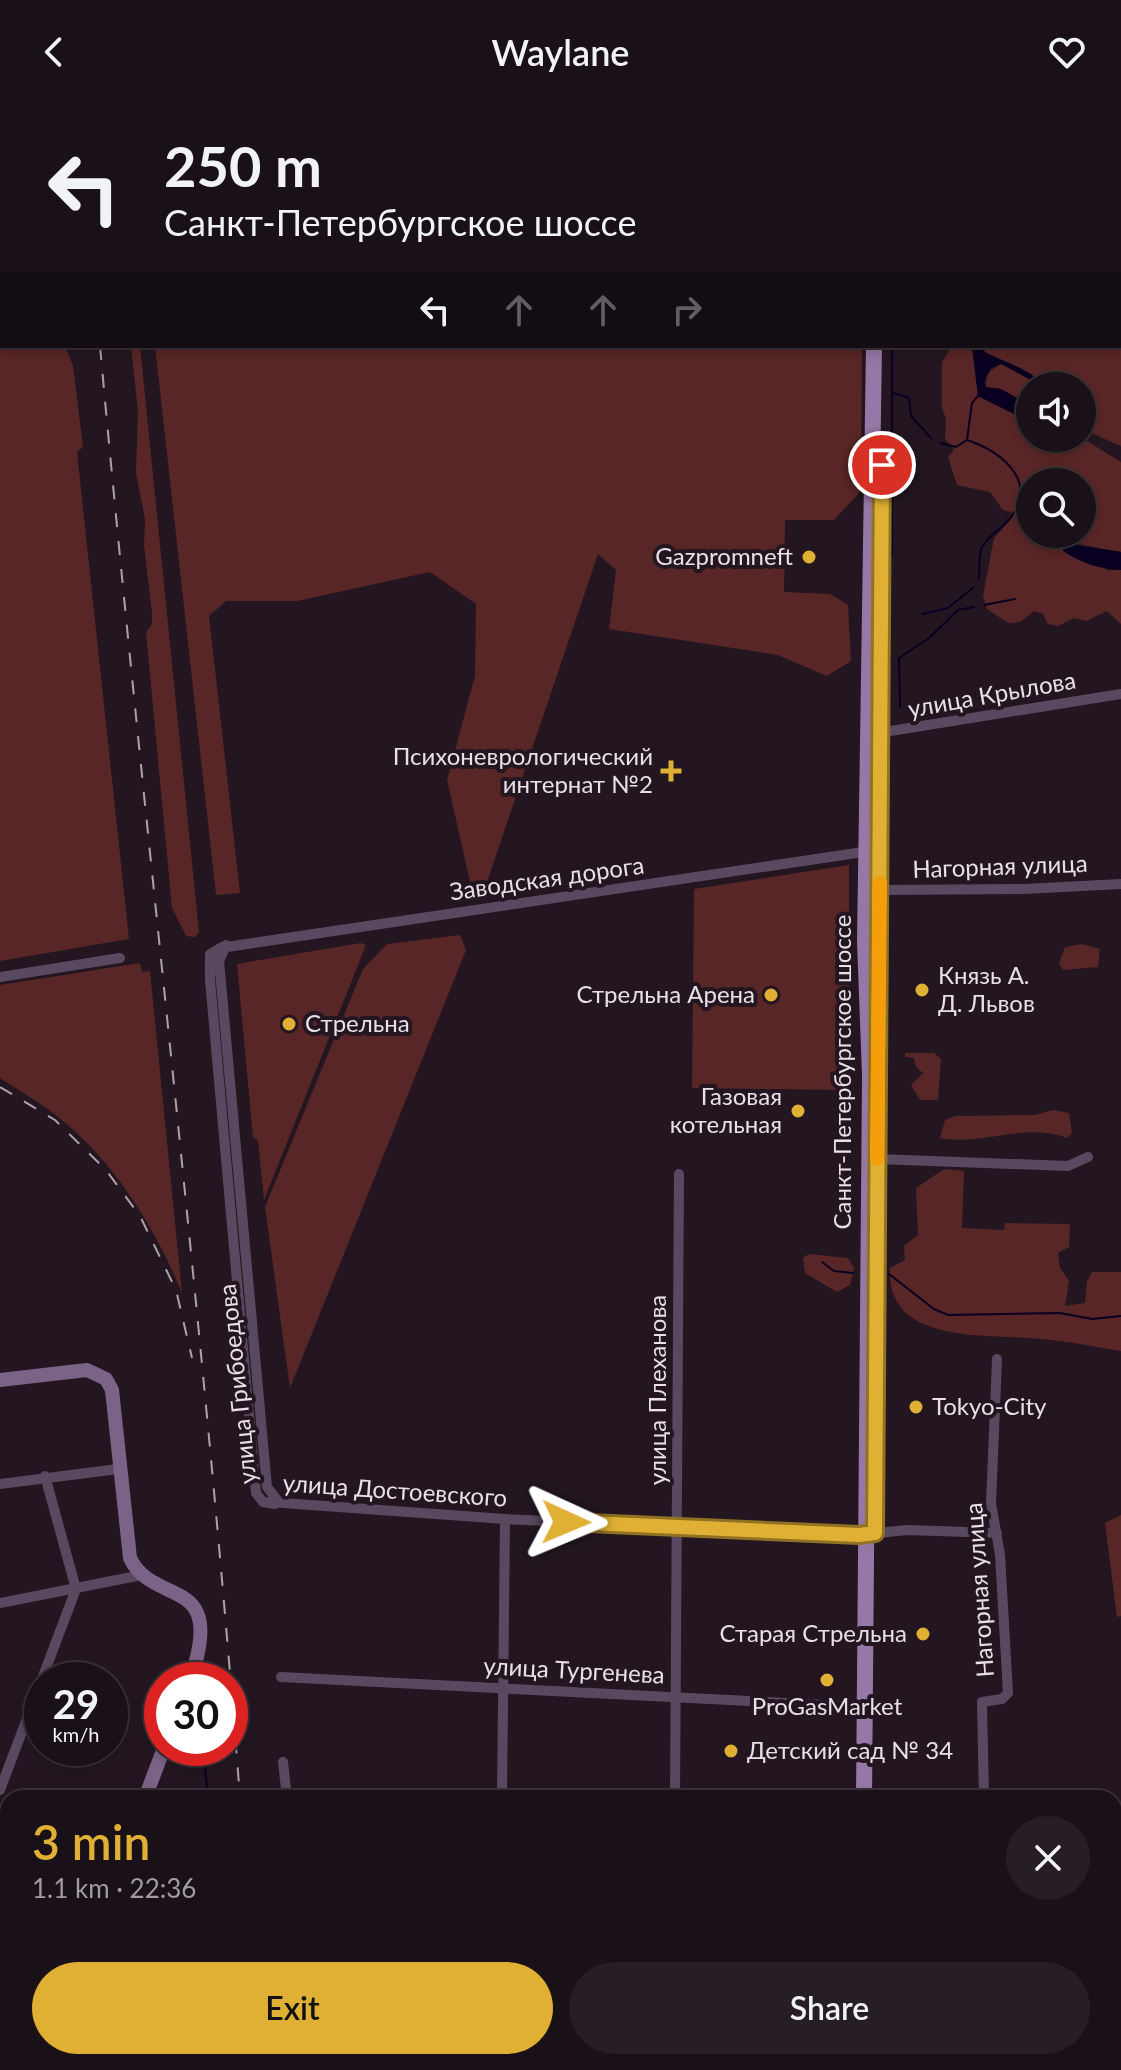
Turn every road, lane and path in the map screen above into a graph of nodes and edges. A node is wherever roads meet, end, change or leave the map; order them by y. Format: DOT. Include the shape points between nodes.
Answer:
graph roads {
  1 [pos="874,348"];
  2 [pos="882,348"];
  3 [pos="1121,694"];
  4 [pos="875,733"];
  5 [pos="874,851"];
  6 [pos="1121,884"];
  7 [pos="879,890"];
  8 [pos="224,946"];
  9 [pos="120,958"];
  10 [pos="0,977"];
  11 [pos="1088,1157"];
  12 [pos="877,1159"];
  13 [pos="679,1174"];
  14 [pos="997,1359"];
  15 [pos="0,1380"];
  16 [pos="118,1469"];
  17 [pos="45,1476"];
  18 [pos="0,1484"];
  19 [pos="269,1502"];
  20 [pos="282,1503"];
  21 [pos="505,1519"];
  22 [pos="678,1524"];
  23 [pos="870,1533"];
  24 [pos="997,1533"];
  25 [pos="142,1575"];
  26 [pos="76,1589"];
  27 [pos="0,1603"];
  28 [pos="195,1662"];
  29 [pos="281,1677"];
  30 [pos="502,1688"];
  31 [pos="677,1696"];
  32 [pos="865,1707"];
  33 [pos="283,1762"];
  34 [pos="157,1766"];
  35 [pos="0,1790"];
  36 [pos="148,1790"];
  37 [pos="286,1790"];
  38 [pos="502,1790"];
  39 [pos="675,1790"];
  40 [pos="864,1790"];
  41 [pos="874,1790"];
  42 [pos="984,1790"];
  1 -- 4 [label="main road, Санкт-Петербургское шоссе"];
  2 -- 4 [label="main road, Санкт-Петербургское шоссе"];
  3 -- 4 [label="street, улица Крылова"];
  4 -- 5 [label="main road, Санкт-Петербургское шоссе"];
  5 -- 7 [label="main road, Санкт-Петербургское шоссе"];
  5 -- 8 [label="street, Заводская дорога"];
  5 -- 23 [label="main road, Санкт-Петербургское шоссе" via="865,941"];
  6 -- 7 [label="street, Нагорная улица"];
  7 -- 12 [label="main road, Санкт-Петербургское шоссе"];
  8 -- 20 [label="street, улица Грибоедова" via="219,961 224,1037 266,1478 268,1492"];
  9 -- 10 [label="street"];
  11 -- 12 [label="street" via="1068,1166"];
  12 -- 23 [label="main road, Санкт-Петербургское шоссе"];
  13 -- 22 [label="street, улица Плеханова"];
  14 -- 24 [label="street, Нагорная улица" via="991,1503"];
  15 -- 16 [label="street" via="87,1370 106,1379 112,1390"];
  16 -- 17 [label="street"];
  16 -- 25 [label="street" via="126,1545"];
  17 -- 18 [label="street"];
  17 -- 26 [label="street"];
  19 -- 20 [label="street, улица Достоевского"];
  20 -- 21 [label="street, улица Достоевского"];
  21 -- 22 [label="street, улица Достоевского"];
  21 -- 30 [label="street"];
  22 -- 23 [label="street, улица Достоевского"];
  22 -- 31 [label="street, улица Плеханова"];
  23 -- 24 [label="street, улица Достоевского"];
  23 -- 32 [label="main road, Санкт-Петербургское шоссе"];
  23 -- 41 [label="main road, Санкт-Петербургское шоссе"];
  24 -- 42 [label="street, Нагорная улица" via="1008,1693 982,1702"];
  25 -- 26 [label="street"];
  25 -- 28 [label="street" via="189,1600 199,1626"];
  26 -- 27 [label="street"];
  26 -- 35 [label="street"];
  29 -- 30 [label="street, улица Тургенева"];
  30 -- 31 [label="street, улица Тургенева"];
  30 -- 38 [label="street"];
  31 -- 32 [label="street, улица Тургенева"];
  31 -- 39 [label="street, улица Плеханова"];
  32 -- 40 [label="main road, Санкт-Петербургское шоссе"];
  33 -- 37 [label="street"];
  34 -- 36 [label="street"];
}
